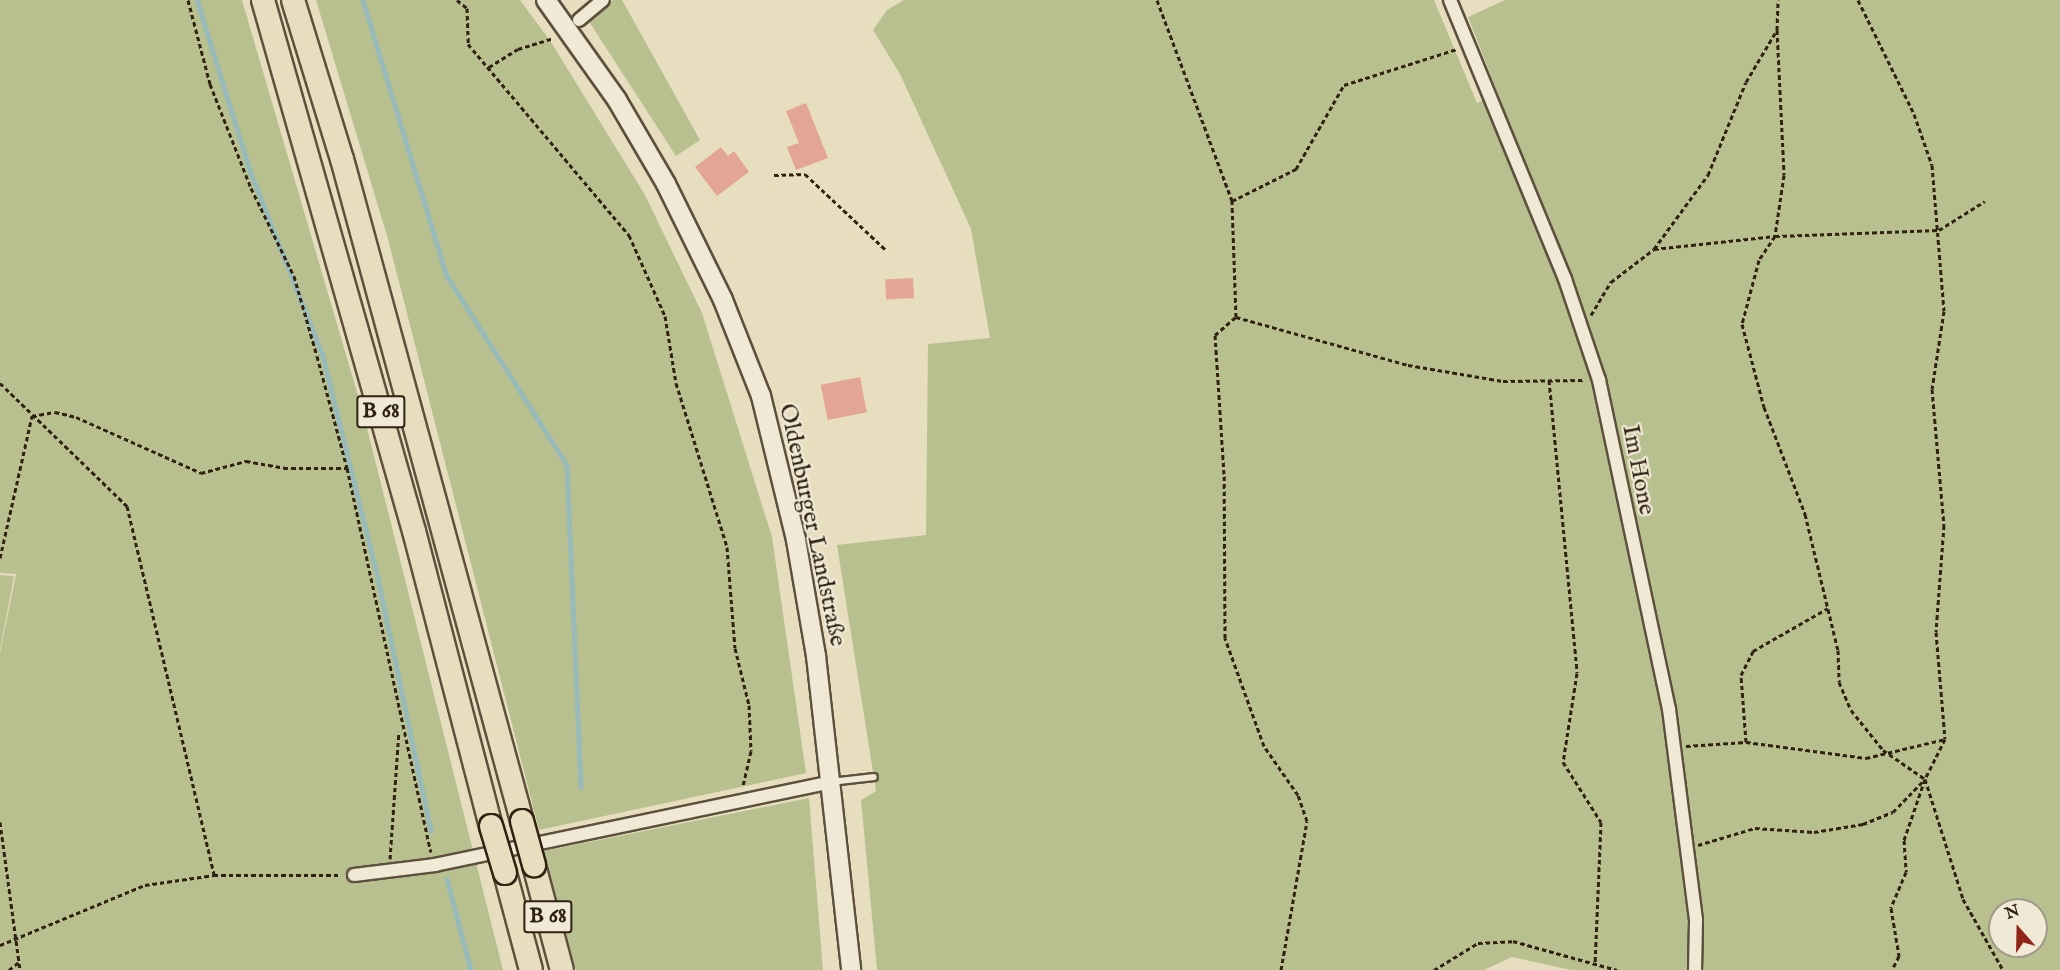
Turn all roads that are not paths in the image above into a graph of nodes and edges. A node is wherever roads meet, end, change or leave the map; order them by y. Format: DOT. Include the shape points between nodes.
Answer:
graph roads {
  1 [pos="263,0"];
  2 [pos="293,0"];
  3 [pos="546,0"];
  4 [pos="603,0"];
  5 [pos="1450,0"];
  6 [pos="567,33"];
  7 [pos="874,777"];
  8 [pos="831,782"];
  9 [pos="354,875"];
  10 [pos="531,970"];
  11 [pos="562,970"];
  12 [pos="850,970"];
  13 [pos="1695,970"];
  1 -- 10 [label="highway, B 68, bridge" via="414,531"];
  2 -- 11 [label="highway, B 68, bridge" via="342,159"];
  3 -- 6 [label="street, Oldenburger Landstraße"];
  4 -- 6 [label="street"];
  5 -- 13 [label="street, Im Hone" via="1599,380 1675,747 1689,850"];
  6 -- 8 [label="street, Oldenburger Landstraße" via="666,184 744,348 796,540"];
  7 -- 8 [label="lane"];
  8 -- 9 [label="street" via="741,797 389,874"];
  8 -- 12 [label="street, Oldenburger Landstraße"];
}
